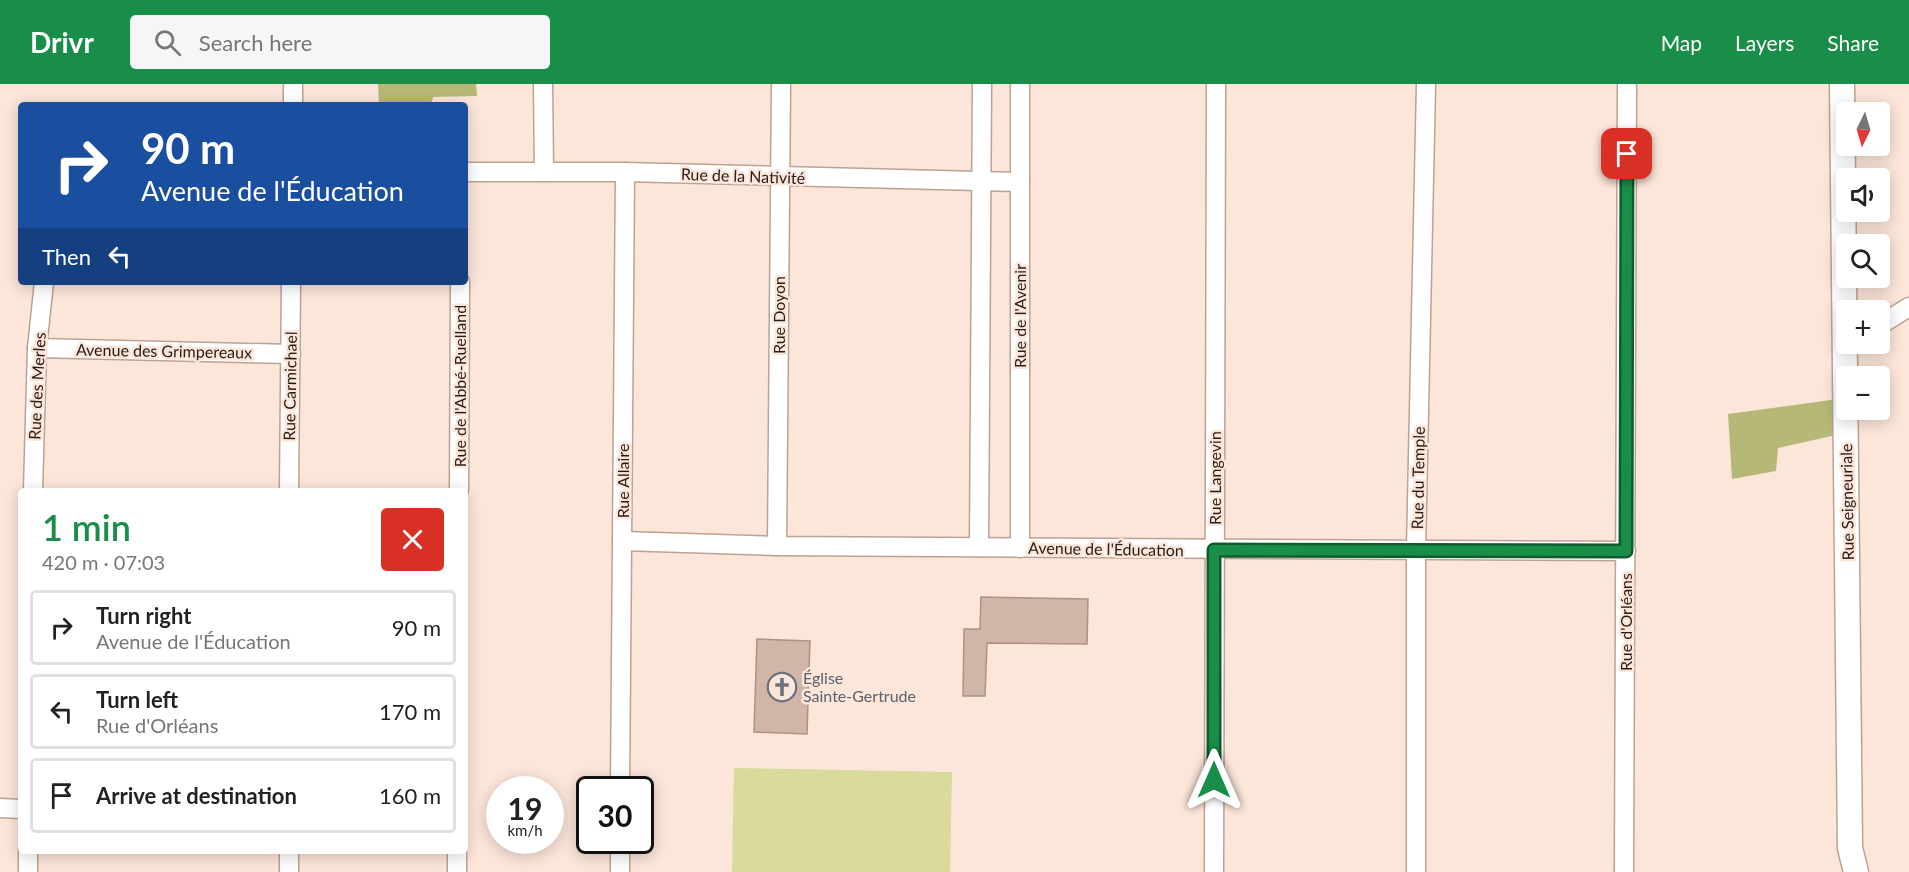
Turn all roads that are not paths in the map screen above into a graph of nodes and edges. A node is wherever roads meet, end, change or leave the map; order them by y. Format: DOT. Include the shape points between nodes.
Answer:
graph roads {
  1 [pos="293,84"];
  2 [pos="543,84"];
  3 [pos="782,84"];
  4 [pos="982,84"];
  5 [pos="1020,84"];
  6 [pos="1216,84"];
  7 [pos="1426,84"];
  8 [pos="1628,84"];
  9 [pos="1842,84"];
  10 [pos="293,102"];
  11 [pos="468,172"];
  12 [pos="544,172"];
  13 [pos="625,172"];
  14 [pos="780,178"];
  15 [pos="980,182"];
  16 [pos="1020,182"];
  17 [pos="44,285"];
  18 [pos="291,285"];
  19 [pos="460,285"];
  20 [pos="1846,300"];
  21 [pos="1909,307"];
  22 [pos="1890,319"];
  23 [pos="37,348"];
  24 [pos="291,354"];
  25 [pos="1847,354"];
  26 [pos="33,488"];
  27 [pos="289,488"];
  28 [pos="459,488"];
  29 [pos="622,541"];
  30 [pos="777,546"];
  31 [pos="979,547"];
  32 [pos="1020,548"];
  33 [pos="1214,550"];
  34 [pos="1416,550"];
  35 [pos="1626,551"];
  36 [pos="620,776"];
  37 [pos="0,808"];
  38 [pos="18,809"];
  39 [pos="1850,848"];
  40 [pos="28,854"];
  41 [pos="289,854"];
  42 [pos="457,854"];
  43 [pos="620,854"];
  44 [pos="28,872"];
  45 [pos="289,872"];
  46 [pos="457,872"];
  47 [pos="620,872"];
  48 [pos="1214,872"];
  49 [pos="1416,872"];
  50 [pos="1624,872"];
  51 [pos="1849,872"];
  52 [pos="1856,872"];
  1 -- 10 [label="street"];
  2 -- 12 [label="street"];
  3 -- 14 [label="street, Rue Doyon"];
  4 -- 15 [label="street"];
  5 -- 16 [label="street, Rue de l'Avenir"];
  6 -- 33 [label="street, Rue Langevin"];
  7 -- 34 [label="street, Rue du Temple"];
  8 -- 35 [label="street, Rue d'Orléans"];
  9 -- 20 [label="street, Rue Seigneuriale"];
  11 -- 12 [label="street, Rue de la Nativité"];
  12 -- 13 [label="street, Rue de la Nativité"];
  13 -- 14 [label="street, Rue de la Nativité"];
  13 -- 29 [label="street, Rue Allaire"];
  14 -- 15 [label="street, Rue de la Nativité"];
  14 -- 30 [label="street, Rue Doyon"];
  15 -- 16 [label="street, Rue de la Nativité"];
  15 -- 31 [label="street"];
  16 -- 32 [label="street, Rue de l'Avenir"];
  17 -- 23 [label="street, Rue des Merles"];
  18 -- 24 [label="street, Rue Carmichael"];
  19 -- 28 [label="street, Rue de l'Abbé-Ruelland"];
  21 -- 22 [label="street"];
  23 -- 24 [label="street, Avenue des Grimpereaux"];
  23 -- 26 [label="street, Rue des Merles"];
  24 -- 27 [label="street, Rue Carmichael"];
  25 -- 39 [label="street, Rue Seigneuriale"];
  29 -- 30 [label="street, Avenue de l'Éducation"];
  29 -- 36 [label="street, Rue Allaire"];
  30 -- 31 [label="street, Avenue de l'Éducation"];
  31 -- 32 [label="street, Avenue de l'Éducation"];
  32 -- 33 [label="street, Avenue de l'Éducation"];
  33 -- 34 [label="street, Avenue de l'Éducation"];
  33 -- 48 [label="street, Rue Langevin"];
  34 -- 35 [label="street, Avenue de l'Éducation"];
  34 -- 49 [label="street, Rue du Temple"];
  35 -- 50 [label="street, Rue d'Orléans"];
  37 -- 38 [label="street"];
  39 -- 51 [label="street, Rue Seigneuriale"];
  39 -- 52 [label="street, Rue Seigneuriale"];
  40 -- 44 [label="street"];
  41 -- 45 [label="street"];
  42 -- 46 [label="street"];
  43 -- 47 [label="street"];
}
